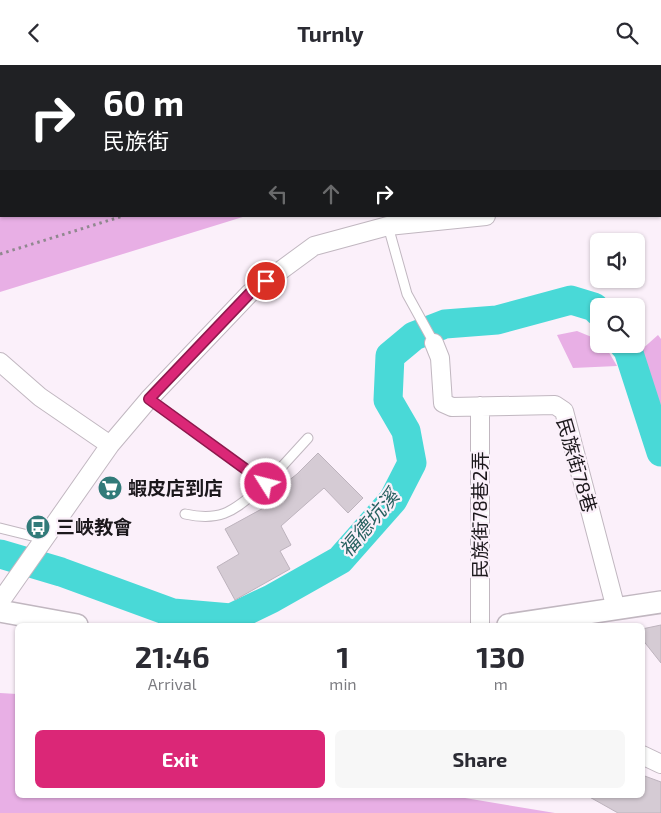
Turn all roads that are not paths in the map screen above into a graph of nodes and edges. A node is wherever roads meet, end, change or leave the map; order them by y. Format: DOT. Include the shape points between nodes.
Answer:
graph roads {
  1 [pos="476,217"];
  2 [pos="388,226"];
  3 [pos="434,343"];
  4 [pos="0,362"];
  5 [pos="149,399"];
  6 [pos="480,406"];
  7 [pos="308,438"];
  8 [pos="110,445"];
  9 [pos="266,484"];
  10 [pos="185,514"];
  11 [pos="0,528"];
  12 [pos="41,543"];
  13 [pos="0,602"];
  14 [pos="661,603"];
  15 [pos="616,609"];
  16 [pos="0,611"];
  17 [pos="66,623"];
  18 [pos="480,623"];
  19 [pos="522,623"];
  20 [pos="645,756"];
  21 [pos="661,764"];
  1 -- 2 [label="street"];
  2 -- 3 [label="lane" via="407,294"];
  2 -- 5 [label="street" via="314,245 250,293"];
  3 -- 6 [label="street, 民族街78巷" via="440,358 443,403 452,407"];
  4 -- 8 [label="street" via="40,397"];
  5 -- 8 [label="street"];
  5 -- 9 [label="lane"];
  6 -- 15 [label="street, 民族街78巷" via="555,405 564,411"];
  6 -- 18 [label="street, 民族街78巷2弄"];
  7 -- 9 [label="lane"];
  8 -- 12 [label="street"];
  9 -- 10 [label="lane" via="226,515 202,518"];
  11 -- 12 [label="lane"];
  12 -- 13 [label="street"];
  14 -- 15 [label="street"];
  15 -- 19 [label="street"];
  16 -- 17 [label="street"];
  20 -- 21 [label="street"];
}
